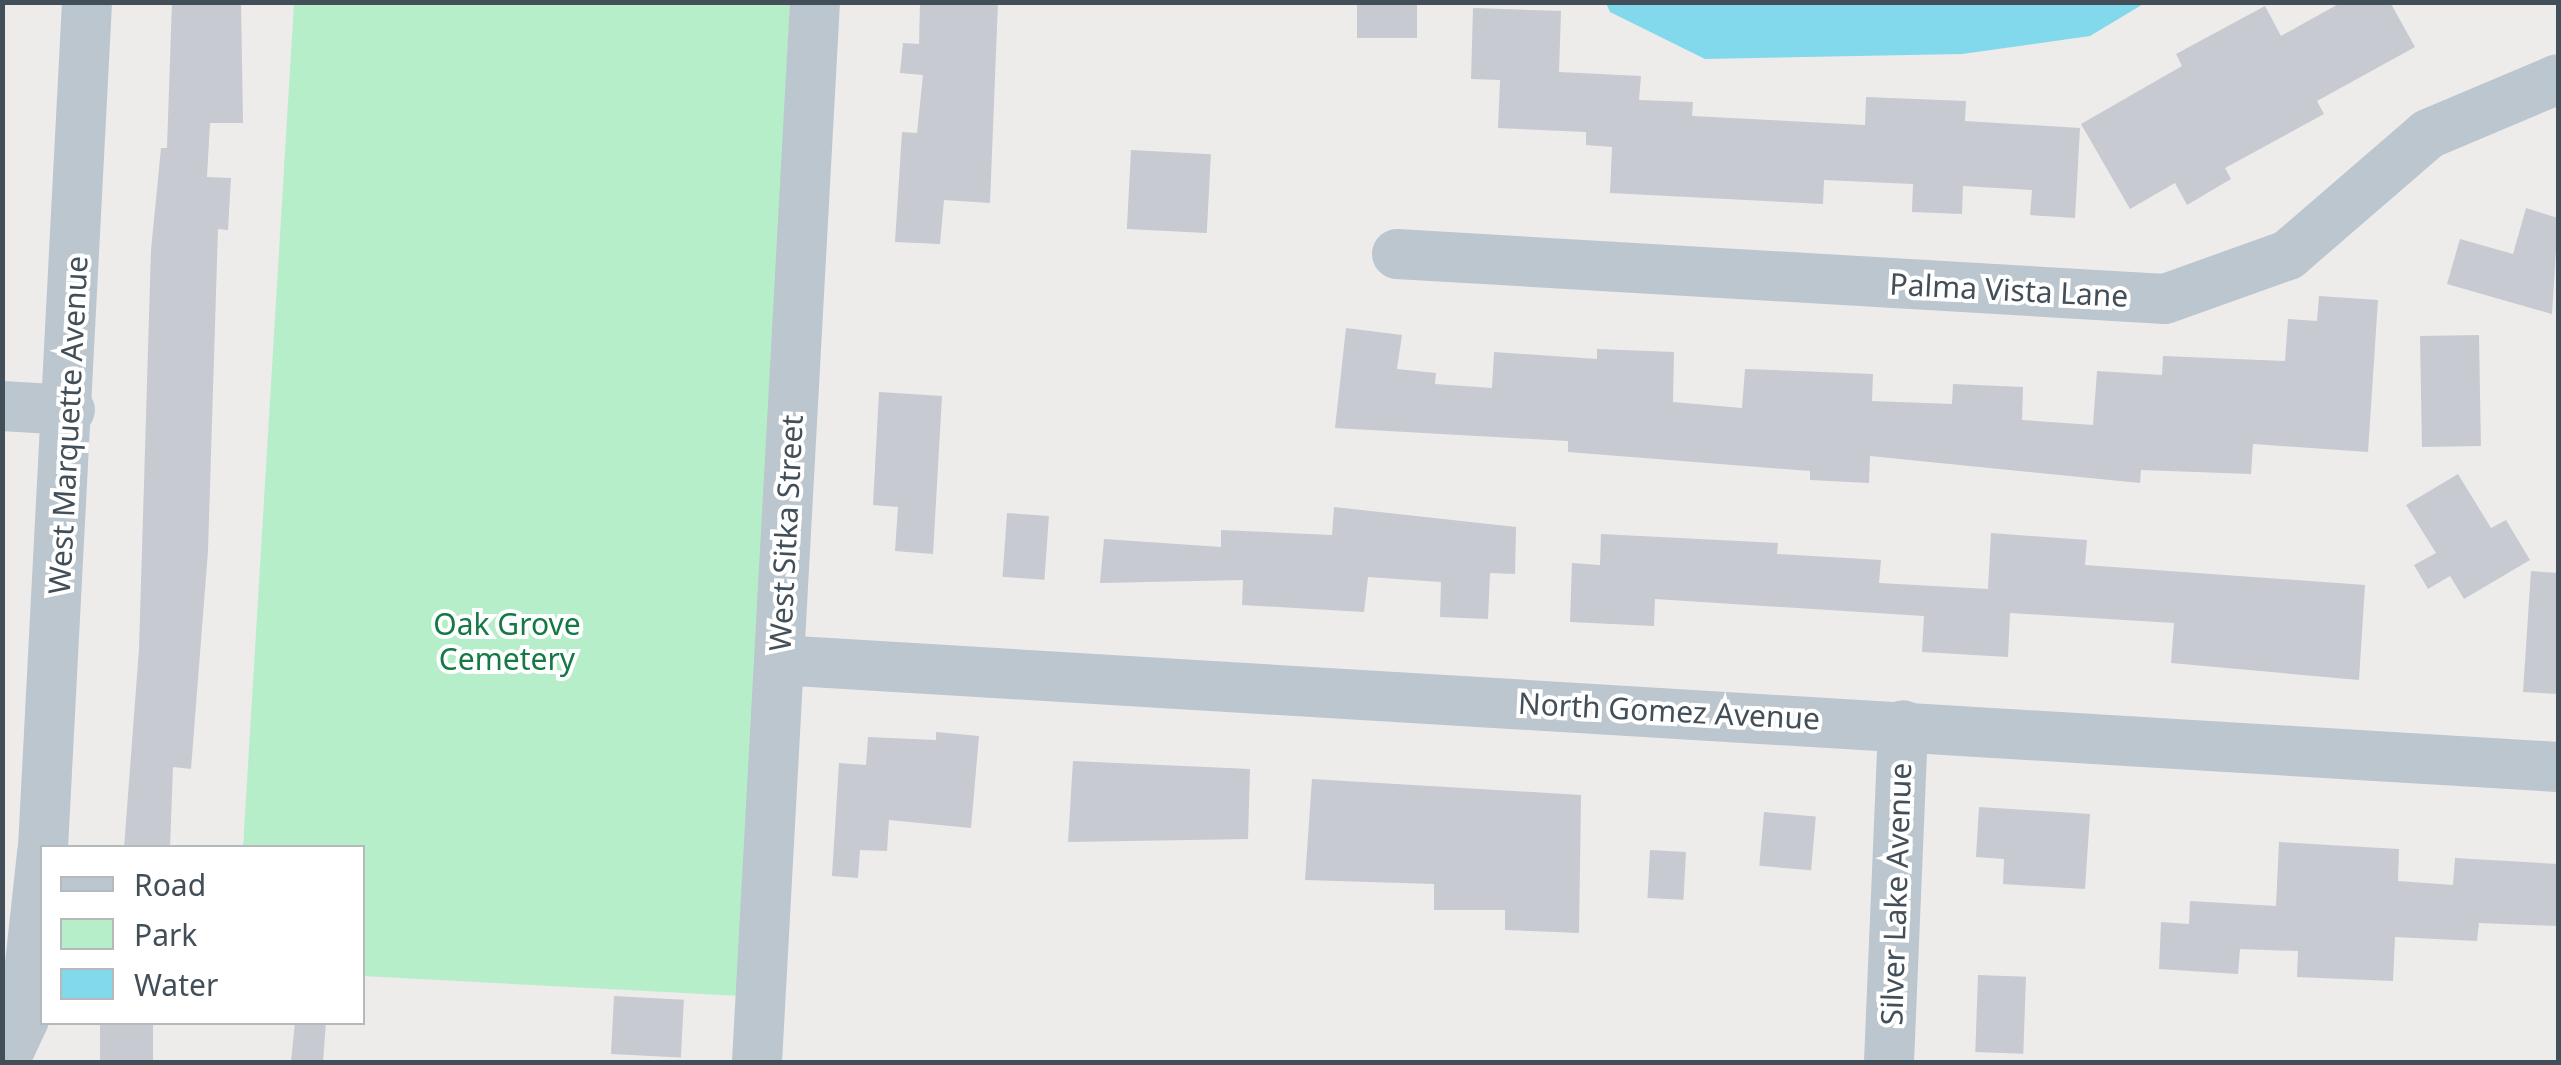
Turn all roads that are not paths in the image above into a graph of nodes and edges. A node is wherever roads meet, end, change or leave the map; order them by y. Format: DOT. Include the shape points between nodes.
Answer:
graph roads {
  1 [pos="87,2"];
  2 [pos="815,2"];
  3 [pos="2558,79"];
  4 [pos="1396,254"];
  5 [pos="2,406"];
  6 [pos="70,410"];
  7 [pos="779,660"];
  8 [pos="1903,725"];
  9 [pos="2558,768"];
  10 [pos="33,830"];
  11 [pos="4,1062"];
  12 [pos="757,1062"];
  13 [pos="1889,1062"];
  1 -- 6 [label="street, West Marquette Avenue"];
  2 -- 7 [label="street, West Sitka Street"];
  3 -- 4 [label="street, Palma Vista Lane" via="2428,134 2288,255 2165,299"];
  5 -- 6 [label="street"];
  6 -- 10 [label="street, West Marquette Avenue"];
  7 -- 8 [label="street, North Gomez Avenue"];
  7 -- 12 [label="street, West Sitka Street"];
  8 -- 9 [label="street, North Gomez Avenue"];
  8 -- 13 [label="street, Silver Lake Avenue"];
  10 -- 11 [label="street, West Marquette Avenue" via="27,1001"];
}
